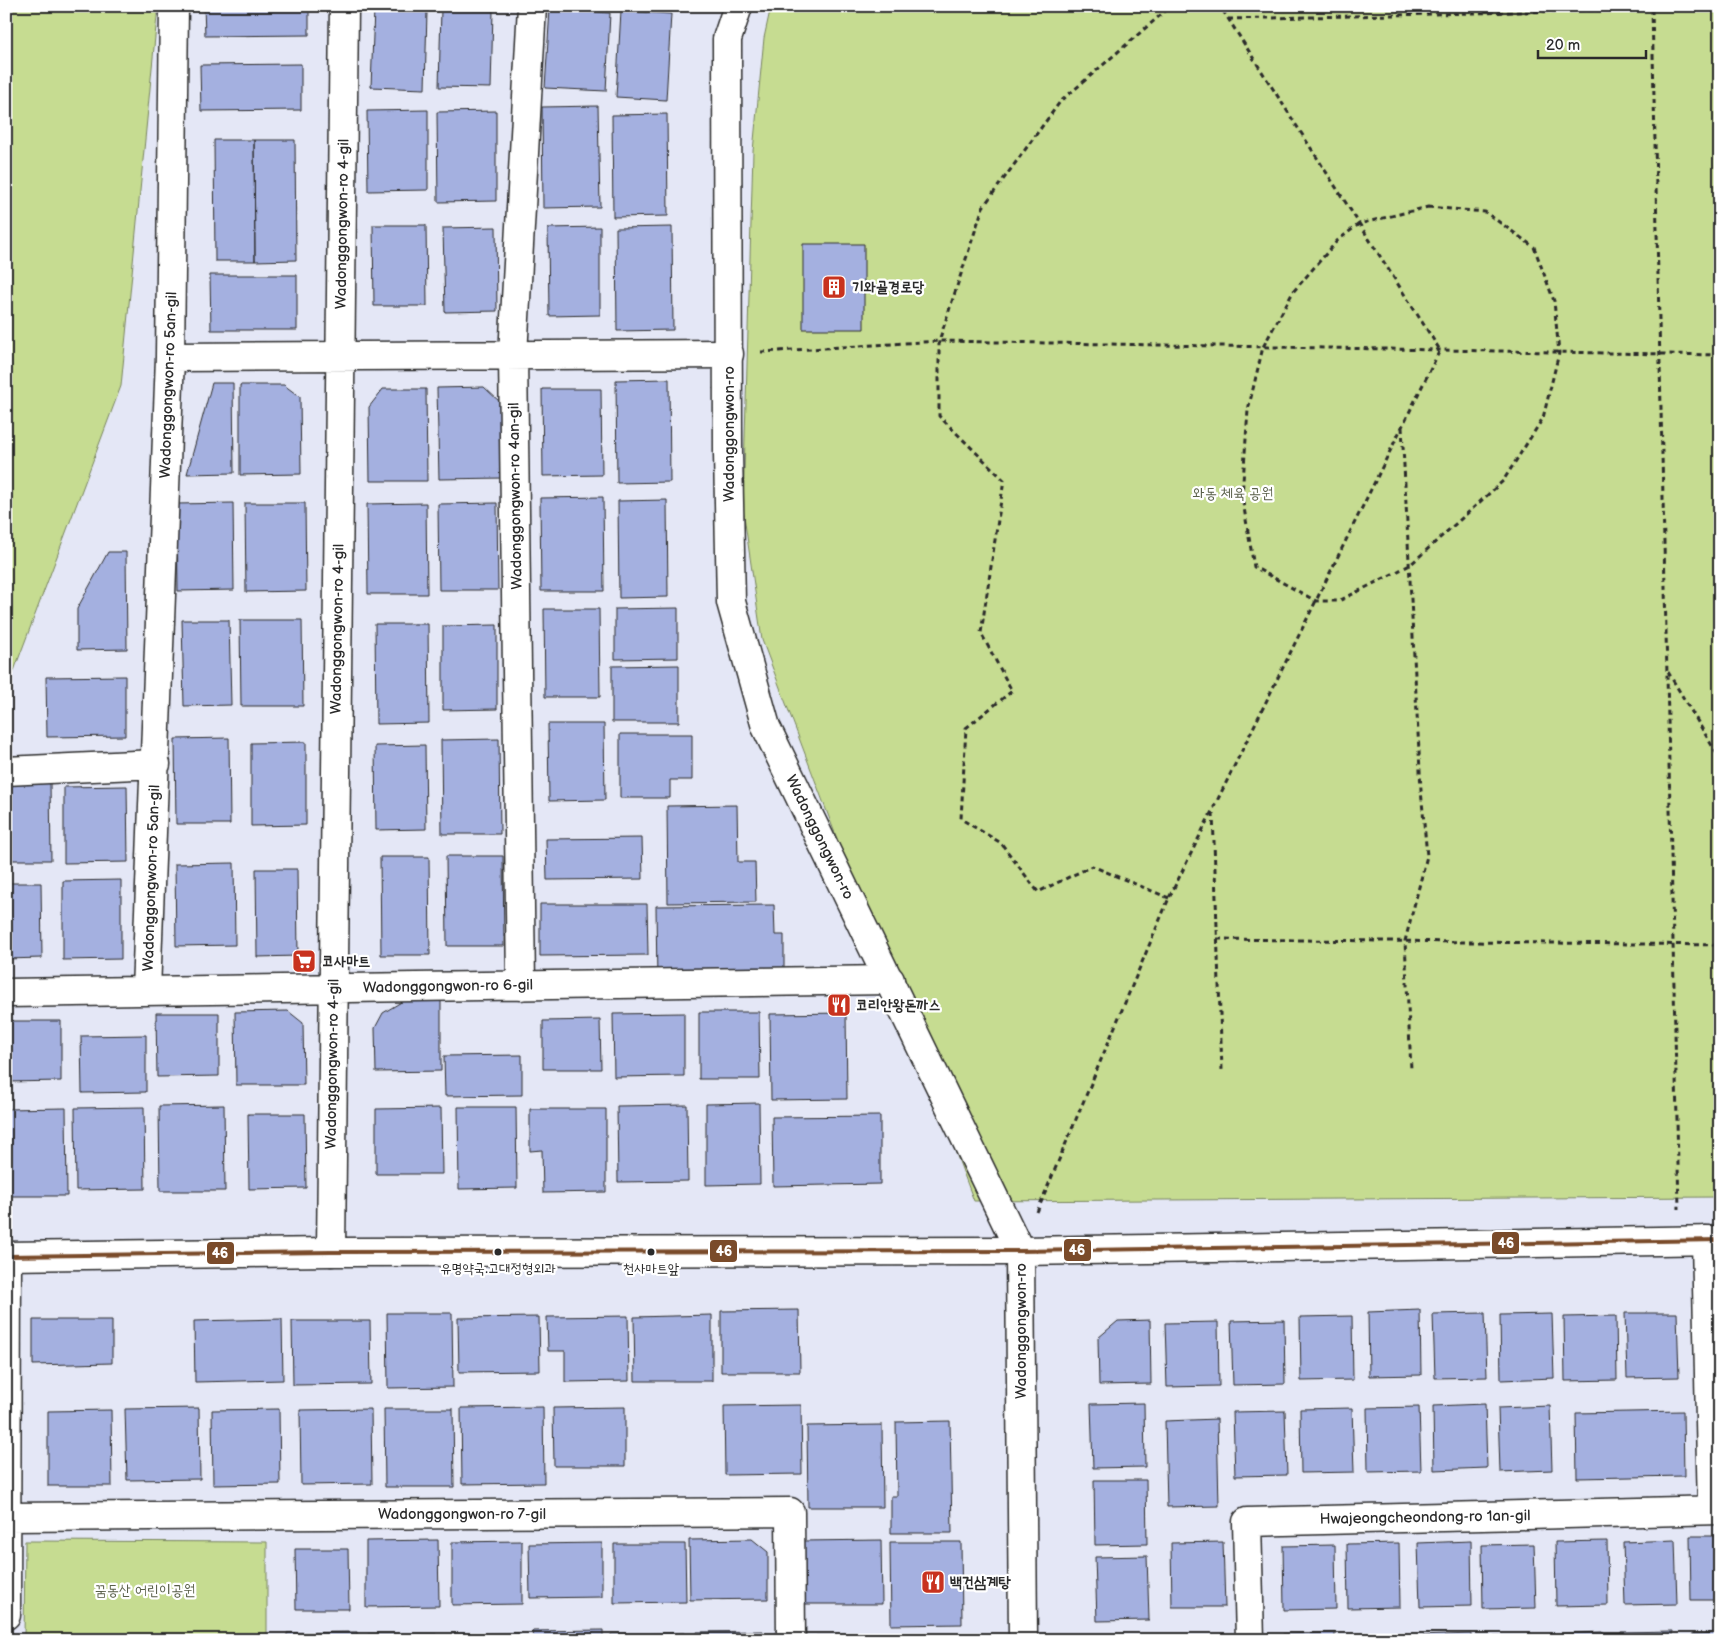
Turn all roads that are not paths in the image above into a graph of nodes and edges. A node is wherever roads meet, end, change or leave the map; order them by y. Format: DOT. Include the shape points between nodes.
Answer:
graph roads {
  1 [pos="174,6"];
  2 [pos="344,6"];
  3 [pos="532,6"];
  4 [pos="738,6"];
  5 [pos="729,354"];
  6 [pos="513,355"];
  7 [pos="340,356"];
  8 [pos="170,357"];
  9 [pos="156,764"];
  10 [pos="6,771"];
  11 [pos="890,980"];
  12 [pos="521,986"];
  13 [pos="333,988"];
  14 [pos="146,991"];
  15 [pos="6,993"];
  16 [pos="1702,1240"];
  17 [pos="1020,1251"];
  18 [pos="331,1252"];
  19 [pos="7,1256"];
  20 [pos="1716,1510"];
  21 [pos="7,1517"];
  22 [pos="6,1615"];
  23 [pos="791,1640"];
  24 [pos="1022,1640"];
  25 [pos="1250,1640"];
  1 -- 8 [label="street, Wadonggongwon-ro 5an-gil"];
  2 -- 7 [label="street, Wadonggongwon-ro 4-gil"];
  3 -- 6 [label="street, Wadonggongwon-ro 4an-gil"];
  4 -- 5 [label="street, Wadonggongwon-ro" via="727,39"];
  5 -- 6 [label="street"];
  5 -- 11 [label="street, Wadonggongwon-ro" via="731,602 766,727"];
  6 -- 7 [label="street"];
  6 -- 12 [label="street, Wadonggongwon-ro 4an-gil"];
  7 -- 8 [label="street"];
  7 -- 13 [label="street, Wadonggongwon-ro 4-gil"];
  8 -- 9 [label="street, Wadonggongwon-ro 5an-gil"];
  9 -- 10 [label="street, Wadonggongwon-ro 5an-gil"];
  9 -- 14 [label="street, Wadonggongwon-ro 5an-gil"];
  11 -- 12 [label="street, Wadonggongwon-ro 6-gil"];
  11 -- 17 [label="street, Wadonggongwon-ro"];
  12 -- 13 [label="street, Wadonggongwon-ro 6-gil"];
  13 -- 14 [label="street, Wadonggongwon-ro 6-gil"];
  13 -- 18 [label="street, Wadonggongwon-ro 4-gil"];
  14 -- 15 [label="street, Wadonggongwon-ro 6-gil"];
  16 -- 17 [label="street"];
  16 -- 20 [label="street"];
  17 -- 18 [label="street"];
  17 -- 24 [label="street, Wadonggongwon-ro"];
  18 -- 19 [label="street"];
  19 -- 21 [label="street"];
  20 -- 25 [label="street, Hwajeongcheondong-ro 1an-gil" via="1247,1522"];
  21 -- 22 [label="street"];
  21 -- 23 [label="street, Wadonggongwon-ro 7-gil" via="790,1512"];
}
